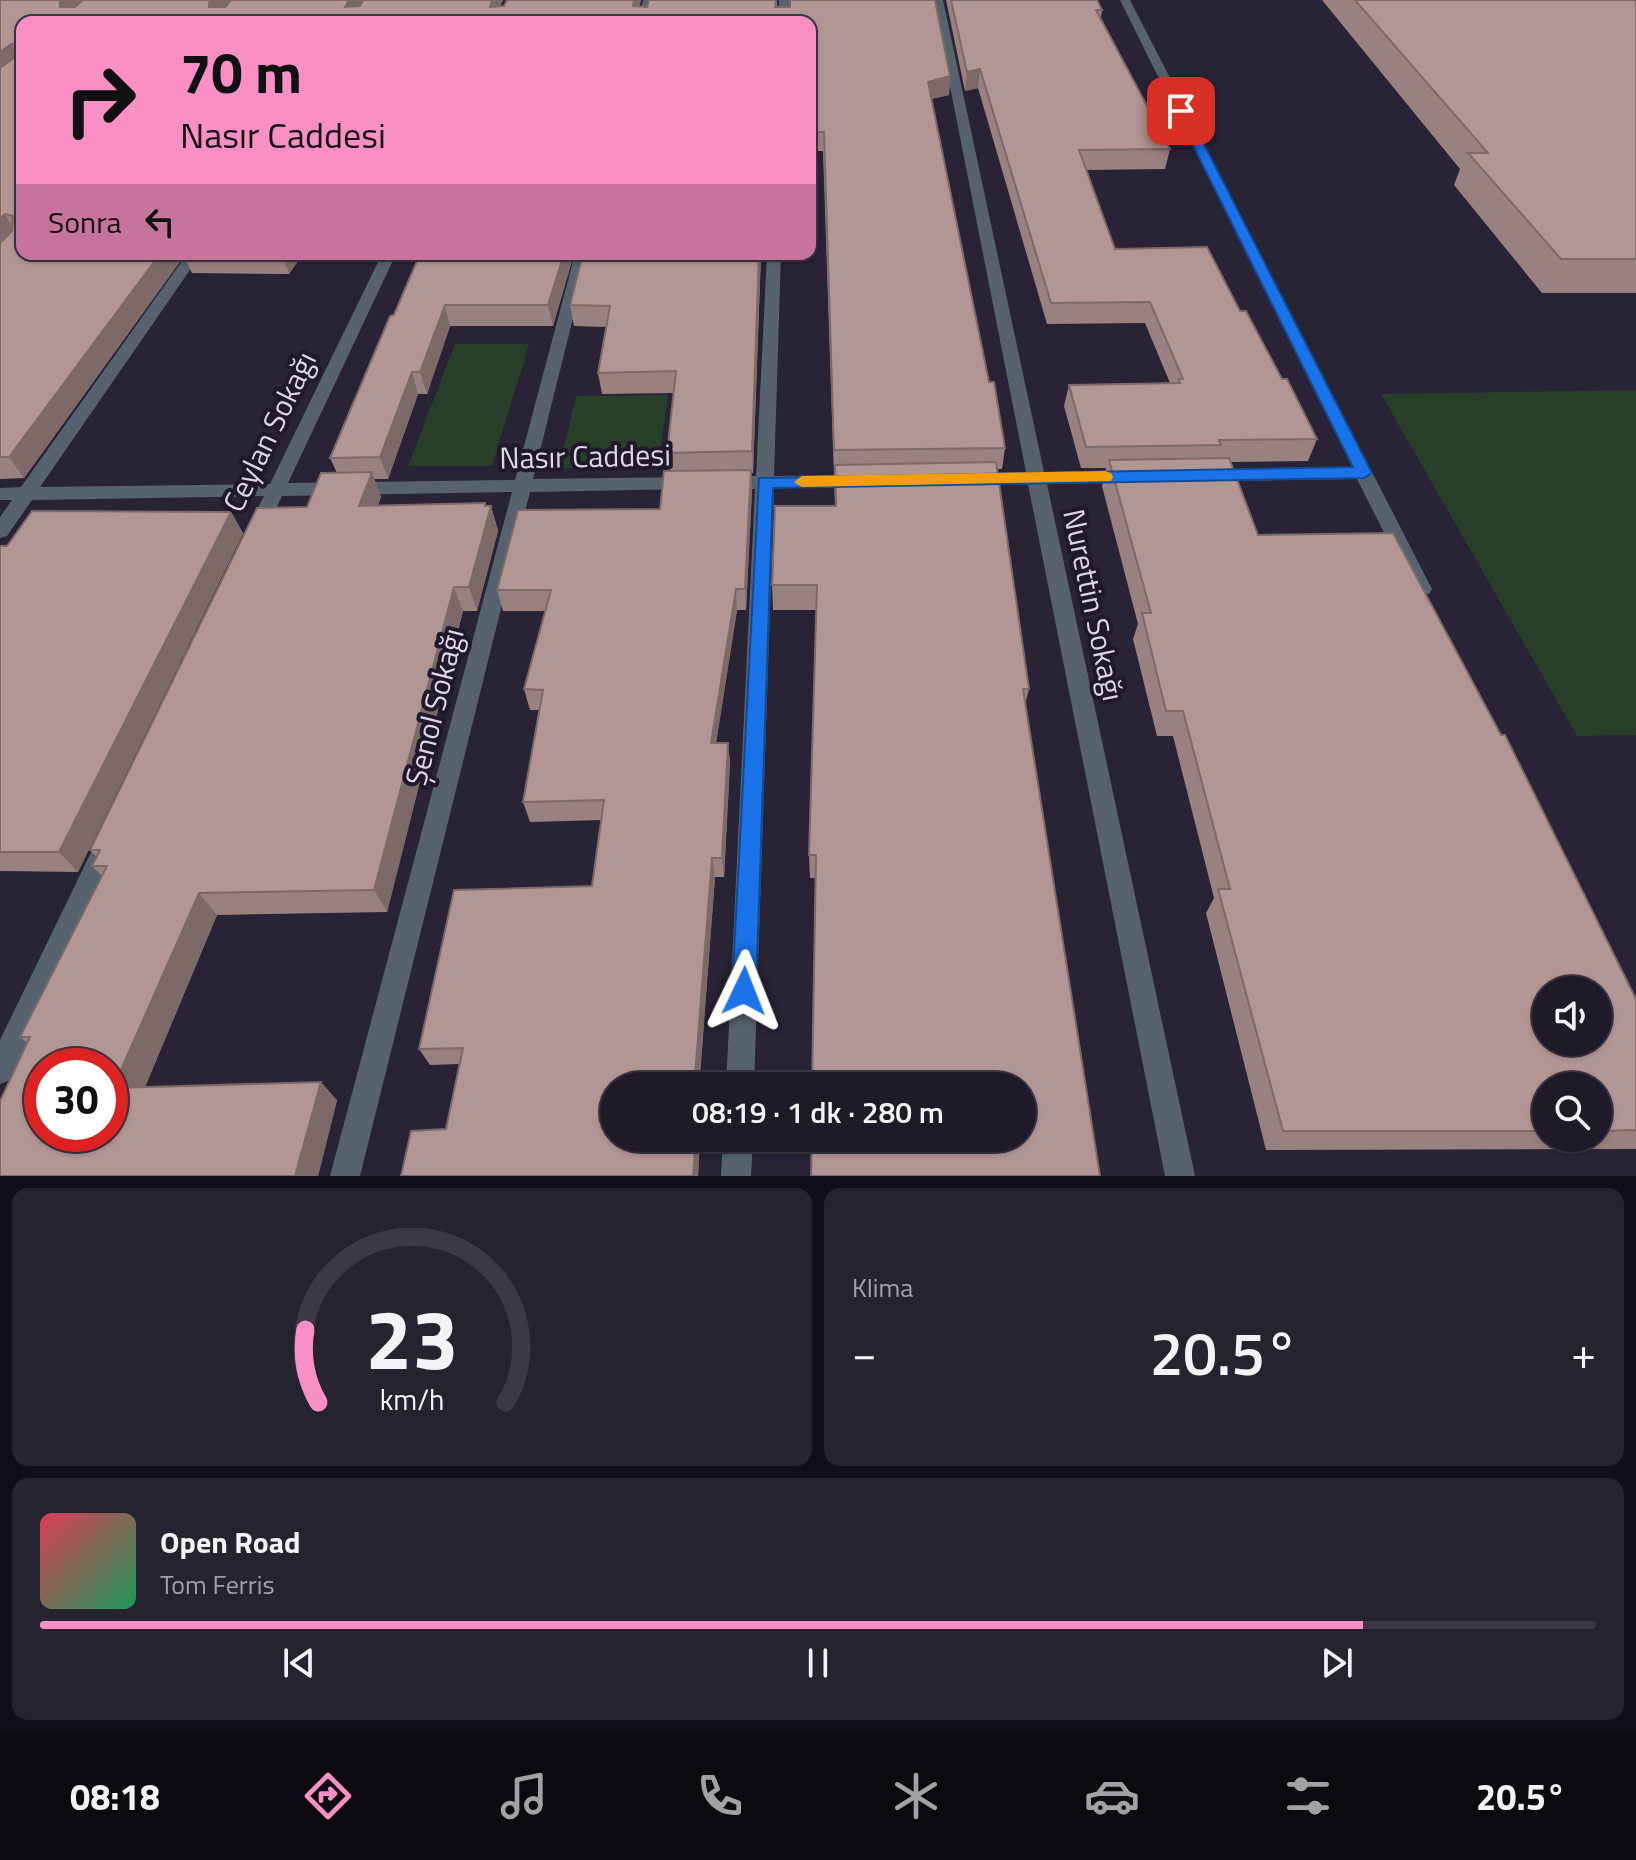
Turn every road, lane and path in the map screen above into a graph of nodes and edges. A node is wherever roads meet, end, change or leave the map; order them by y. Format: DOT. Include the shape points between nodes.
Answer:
graph roads {
  1 [pos="938,0"];
  2 [pos="1125,0"];
  3 [pos="190,260"];
  4 [pos="386,260"];
  5 [pos="580,260"];
  6 [pos="774,260"];
  7 [pos="1364,473"];
  8 [pos="1192,475"];
  9 [pos="1145,476"];
  10 [pos="1036,478"];
  11 [pos="956,479"];
  12 [pos="876,480"];
  13 [pos="764,482"];
  14 [pos="522,486"];
  15 [pos="276,490"];
  16 [pos="0,494"];
  17 [pos="26,494"];
  18 [pos="0,531"];
  19 [pos="249,547"];
  20 [pos="1429,603"];
  21 [pos="114,829"];
  22 [pos="0,1070"];
  23 [pos="741,1072"];
  24 [pos="737,1152"];
  25 [pos="345,1176"];
  26 [pos="736,1176"];
  27 [pos="1180,1176"];
  1 -- 10 [label="street, Nurettin Sokağı"];
  2 -- 7 [label="street"];
  3 -- 17 [label="street"];
  4 -- 15 [label="street, Ceylan Sokağı"];
  5 -- 14 [label="street, Şenol Sokağı"];
  6 -- 13 [label="street"];
  7 -- 8 [label="street"];
  7 -- 20 [label="street"];
  9 -- 10 [label="street"];
  10 -- 11 [label="street"];
  10 -- 27 [label="street, Nurettin Sokağı"];
  12 -- 13 [label="street, Nasır Caddesi"];
  13 -- 14 [label="street, Nasır Caddesi"];
  13 -- 23 [label="street"];
  14 -- 15 [label="street, Nasır Caddesi"];
  14 -- 25 [label="street, Şenol Sokağı"];
  15 -- 17 [label="street, Nasır Caddesi"];
  15 -- 19 [label="street, Ceylan Sokağı"];
  16 -- 17 [label="street, Nasır Caddesi"];
  17 -- 18 [label="street"];
  21 -- 22 [label="street"];
  24 -- 26 [label="street"];
}
